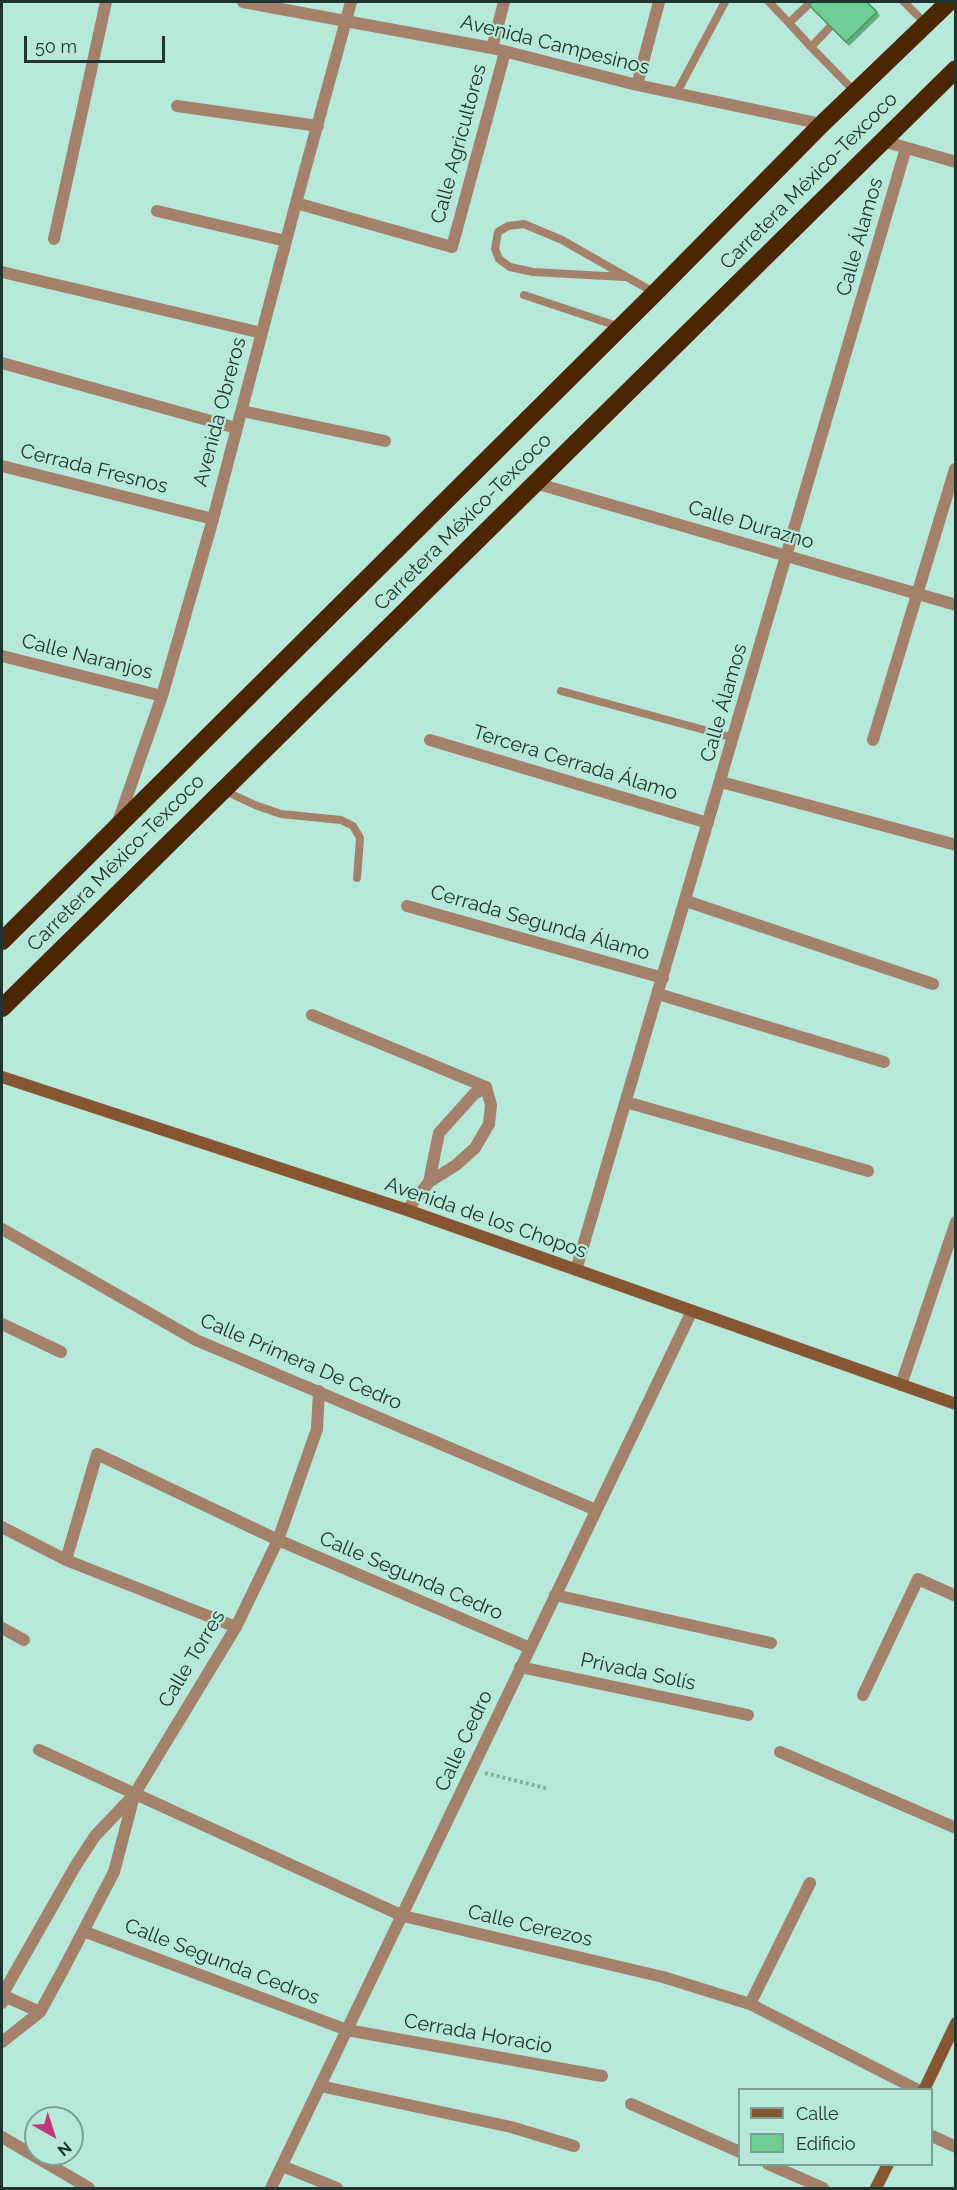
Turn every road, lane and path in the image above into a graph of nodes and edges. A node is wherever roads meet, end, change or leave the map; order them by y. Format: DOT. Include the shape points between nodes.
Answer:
graph roads {
  1 [pos="106,2"];
  2 [pos="243,2"];
  3 [pos="351,2"];
  4 [pos="504,2"];
  5 [pos="659,2"];
  6 [pos="725,2"];
  7 [pos="769,2"];
  8 [pos="811,2"];
  9 [pos="904,2"];
  10 [pos="949,2"];
  11 [pos="346,19"];
  12 [pos="789,23"];
  13 [pos="927,24"];
  14 [pos="830,27"];
  15 [pos="811,47"];
  16 [pos="492,48"];
  17 [pos="505,52"];
  18 [pos="956,69"];
  19 [pos="637,86"];
  20 [pos="856,93"];
  21 [pos="676,94"];
  22 [pos="177,106"];
  23 [pos="822,124"];
  24 [pos="318,126"];
  25 [pos="883,141"];
  26 [pos="906,148"];
  27 [pos="956,162"];
  28 [pos="296,203"];
  29 [pos="157,211"];
  30 [pos="54,239"];
  31 [pos="286,241"];
  32 [pos="2,272"];
  33 [pos="624,277"];
  34 [pos="655,293"];
  35 [pos="524,295"];
  36 [pos="620,327"];
  37 [pos="262,333"];
  38 [pos="2,363"];
  39 [pos="242,411"];
  40 [pos="236,428"];
  41 [pos="385,441"];
  42 [pos="2,466"];
  43 [pos="954,469"];
  44 [pos="535,483"];
  45 [pos="213,519"];
  46 [pos="788,556"];
  47 [pos="917,593"];
  48 [pos="956,605"];
  49 [pos="2,656"];
  50 [pos="561,691"];
  51 [pos="162,696"];
  52 [pos="734,738"];
  53 [pos="430,740"];
  54 [pos="873,740"];
  55 [pos="721,782"];
  56 [pos="223,790"];
  57 [pos="708,823"];
  58 [pos="115,830"];
  59 [pos="956,845"];
  60 [pos="357,878"];
  61 [pos="686,901"];
  62 [pos="407,906"];
  63 [pos="2,941"];
  64 [pos="663,978"];
  65 [pos="933,984"];
  66 [pos="658,994"];
  67 [pos="2,1008"];
  68 [pos="312,1015"];
  69 [pos="884,1062"];
  70 [pos="2,1077"];
  71 [pos="486,1087"];
  72 [pos="626,1102"];
  73 [pos="868,1171"];
  74 [pos="429,1182"];
  75 [pos="407,1210"];
  76 [pos="956,1222"];
  77 [pos="2,1229"];
  78 [pos="576,1270"];
  79 [pos="693,1311"];
  80 [pos="2,1324"];
  81 [pos="61,1352"];
  82 [pos="901,1385"];
  83 [pos="320,1391"];
  84 [pos="956,1404"];
  85 [pos="596,1509"];
  86 [pos="2,1527"];
  87 [pos="278,1540"];
  88 [pos="66,1560"];
  89 [pos="555,1595"];
  90 [pos="956,1596"];
  91 [pos="236,1627"];
  92 [pos="2,1628"];
  93 [pos="24,1640"];
  94 [pos="771,1643"];
  95 [pos="530,1648"];
  96 [pos="520,1667"];
  97 [pos="863,1695"];
  98 [pos="748,1715"];
  99 [pos="39,1750"];
  100 [pos="780,1752"];
  101 [pos="471,1770"];
  102 [pos="549,1789"];
  103 [pos="134,1795"];
  104 [pos="956,1828"];
  105 [pos="810,1883"];
  106 [pos="403,1916"];
  107 [pos="83,1931"];
  108 [pos="2,1998"];
  109 [pos="750,2004"];
  110 [pos="40,2012"];
  111 [pos="956,2023"];
  112 [pos="347,2030"];
  113 [pos="2,2042"];
  114 [pos="602,2076"];
  115 [pos="320,2086"];
  116 [pos="914,2088"];
  117 [pos="925,2088"];
  118 [pos="631,2104"];
  119 [pos="933,2136"];
  120 [pos="2,2137"];
  121 [pos="574,2146"];
  122 [pos="956,2147"];
  123 [pos="738,2151"];
  124 [pos="282,2166"];
  125 [pos="773,2166"];
  126 [pos="887,2166"];
  127 [pos="89,2188"];
  128 [pos="272,2188"];
  129 [pos="337,2188"];
  130 [pos="823,2188"];
  131 [pos="876,2188"];
  1 -- 30 [label="street"];
  2 -- 11 [label="street, Avenida Campesinos"];
  3 -- 11 [label="street, Avenida Obreros"];
  4 -- 16 [label="street, Calle Agricultores"];
  5 -- 19 [label="street"];
  6 -- 21 [label="lane"];
  7 -- 12 [label="lane"];
  8 -- 12 [label="lane"];
  9 -- 13 [label="lane"];
  10 -- 13 [label="highway, Carretera México-Texcoco"];
  11 -- 16 [label="street, Avenida Campesinos"];
  11 -- 24 [label="street, Avenida Obreros"];
  12 -- 15 [label="lane"];
  13 -- 20 [label="highway, Carretera México-Texcoco"];
  14 -- 15 [label="lane"];
  15 -- 20 [label="lane"];
  16 -- 17 [label="street, Avenida Campesinos"];
  17 -- 19 [label="street, Avenida Campesinos"];
  17 -- 28 [label="street, Calle Agricultores" via="452,247"];
  18 -- 25 [label="highway, Carretera México-Texcoco"];
  19 -- 21 [label="street, Avenida Campesinos"];
  20 -- 23 [label="highway, Carretera México-Texcoco"];
  21 -- 23 [label="street, Avenida Campesinos"];
  22 -- 24 [label="street"];
  23 -- 34 [label="highway, Carretera México-Texcoco"];
  24 -- 28 [label="street, Avenida Obreros"];
  25 -- 26 [label="street"];
  25 -- 44 [label="highway, Carretera México-Texcoco"];
  26 -- 27 [label="street"];
  26 -- 46 [label="street, Calle Álamos"];
  28 -- 31 [label="street, Avenida Obreros"];
  29 -- 31 [label="street"];
  31 -- 37 [label="street, Avenida Obreros"];
  32 -- 37 [label="street"];
  33 -- 33 [label="lane" via="562,240 524,224 498,232 495,249 499,259 510,267"];
  33 -- 34 [label="lane"];
  34 -- 36 [label="highway, Carretera México-Texcoco"];
  35 -- 36 [label="lane"];
  36 -- 58 [label="highway, Carretera México-Texcoco"];
  37 -- 39 [label="street, Avenida Obreros"];
  38 -- 40 [label="street"];
  39 -- 40 [label="street, Avenida Obreros"];
  39 -- 41 [label="street"];
  40 -- 45 [label="street, Avenida Obreros"];
  42 -- 45 [label="street, Cerrada Fresnos"];
  43 -- 47 [label="street"];
  44 -- 46 [label="street, Calle Durazno"];
  44 -- 56 [label="highway, Carretera México-Texcoco"];
  45 -- 51 [label="street, Avenida Obreros"];
  46 -- 47 [label="street, Calle Durazno"];
  46 -- 52 [label="street, Calle Álamos"];
  47 -- 48 [label="street, Calle Durazno"];
  47 -- 54 [label="street"];
  49 -- 51 [label="street, Calle Naranjos"];
  50 -- 52 [label="lane"];
  51 -- 58 [label="street, Avenida Obreros"];
  52 -- 55 [label="street, Calle Álamos"];
  53 -- 57 [label="street, Tercera Cerrada Álamo"];
  55 -- 57 [label="street, Calle Álamos"];
  55 -- 59 [label="street"];
  56 -- 60 [label="lane" via="281,814 341,820 353,826 360,838"];
  56 -- 67 [label="highway, Carretera México-Texcoco"];
  57 -- 61 [label="street, Calle Álamos"];
  58 -- 63 [label="highway, Carretera México-Texcoco"];
  61 -- 64 [label="street, Calle Álamos"];
  61 -- 65 [label="street"];
  62 -- 64 [label="street, Cerrada Segunda Álamo"];
  64 -- 66 [label="street, Calle Álamos"];
  66 -- 69 [label="street"];
  66 -- 72 [label="street, Calle Álamos"];
  68 -- 71 [label="street"];
  70 -- 75 [label="street, Avenida de los Chopos"];
  71 -- 74 [label="street" via="474,1094 439,1133"];
  71 -- 74 [label="street" via="491,1105 489,1124 475,1148"];
  72 -- 73 [label="street"];
  72 -- 78 [label="street, Calle Álamos"];
  74 -- 75 [label="street"];
  75 -- 78 [label="street, Avenida de los Chopos"];
  76 -- 82 [label="street"];
  77 -- 83 [label="street, Calle Primera De Cedro" via="196,1340"];
  78 -- 79 [label="street, Avenida de los Chopos"];
  79 -- 82 [label="street, Avenida de los Chopos"];
  79 -- 85 [label="street, Calle Cedro"];
  80 -- 81 [label="street"];
  82 -- 84 [label="street, Avenida de los Chopos"];
  83 -- 85 [label="street, Calle Primera De Cedro"];
  83 -- 87 [label="street, Calle Torres" via="317,1429"];
  85 -- 89 [label="street, Calle Cedro"];
  86 -- 88 [label="street"];
  87 -- 88 [label="street" via="97,1454"];
  87 -- 91 [label="street, Calle Torres"];
  87 -- 95 [label="street, Calle Segunda Cedro"];
  88 -- 91 [label="street"];
  89 -- 94 [label="street"];
  89 -- 95 [label="street, Calle Cedro"];
  90 -- 97 [label="street" via="918,1579"];
  91 -- 103 [label="street, Calle Torres"];
  92 -- 93 [label="street"];
  95 -- 96 [label="street, Calle Cedro"];
  96 -- 98 [label="street, Privada Solís"];
  96 -- 101 [label="street, Calle Cedro"];
  99 -- 103 [label="street, Calle Cerezos"];
  100 -- 104 [label="street"];
  101 -- 102 [label="path"];
  101 -- 106 [label="street, Calle Cedro"];
  103 -- 106 [label="street, Calle Cerezos"];
  103 -- 107 [label="street, Calle Torres" via="114,1872"];
  103 -- 108 [label="street, Calle Torres" via="95,1836 75,1865"];
  105 -- 109 [label="street"];
  106 -- 109 [label="street, Calle Cerezos" via="663,1977"];
  106 -- 112 [label="street, Calle Cedro"];
  107 -- 110 [label="street, Calle Torres"];
  107 -- 112 [label="street, Calle Segunda Cedros"];
  108 -- 110 [label="street"];
  109 -- 116 [label="street, Calle Cerezos"];
  110 -- 113 [label="street, Calle Torres"];
  111 -- 117 [label="street"];
  112 -- 114 [label="street, Cerrada Horacio"];
  112 -- 115 [label="street, Calle Cedro"];
  115 -- 121 [label="street" via="511,2127"];
  115 -- 124 [label="street, Calle Cedro"];
  118 -- 123 [label="street"];
  119 -- 122 [label="street"];
  120 -- 127 [label="street"];
  124 -- 128 [label="street, Calle Cedro"];
  124 -- 129 [label="street"];
  125 -- 130 [label="street"];
  126 -- 131 [label="street"];
}
